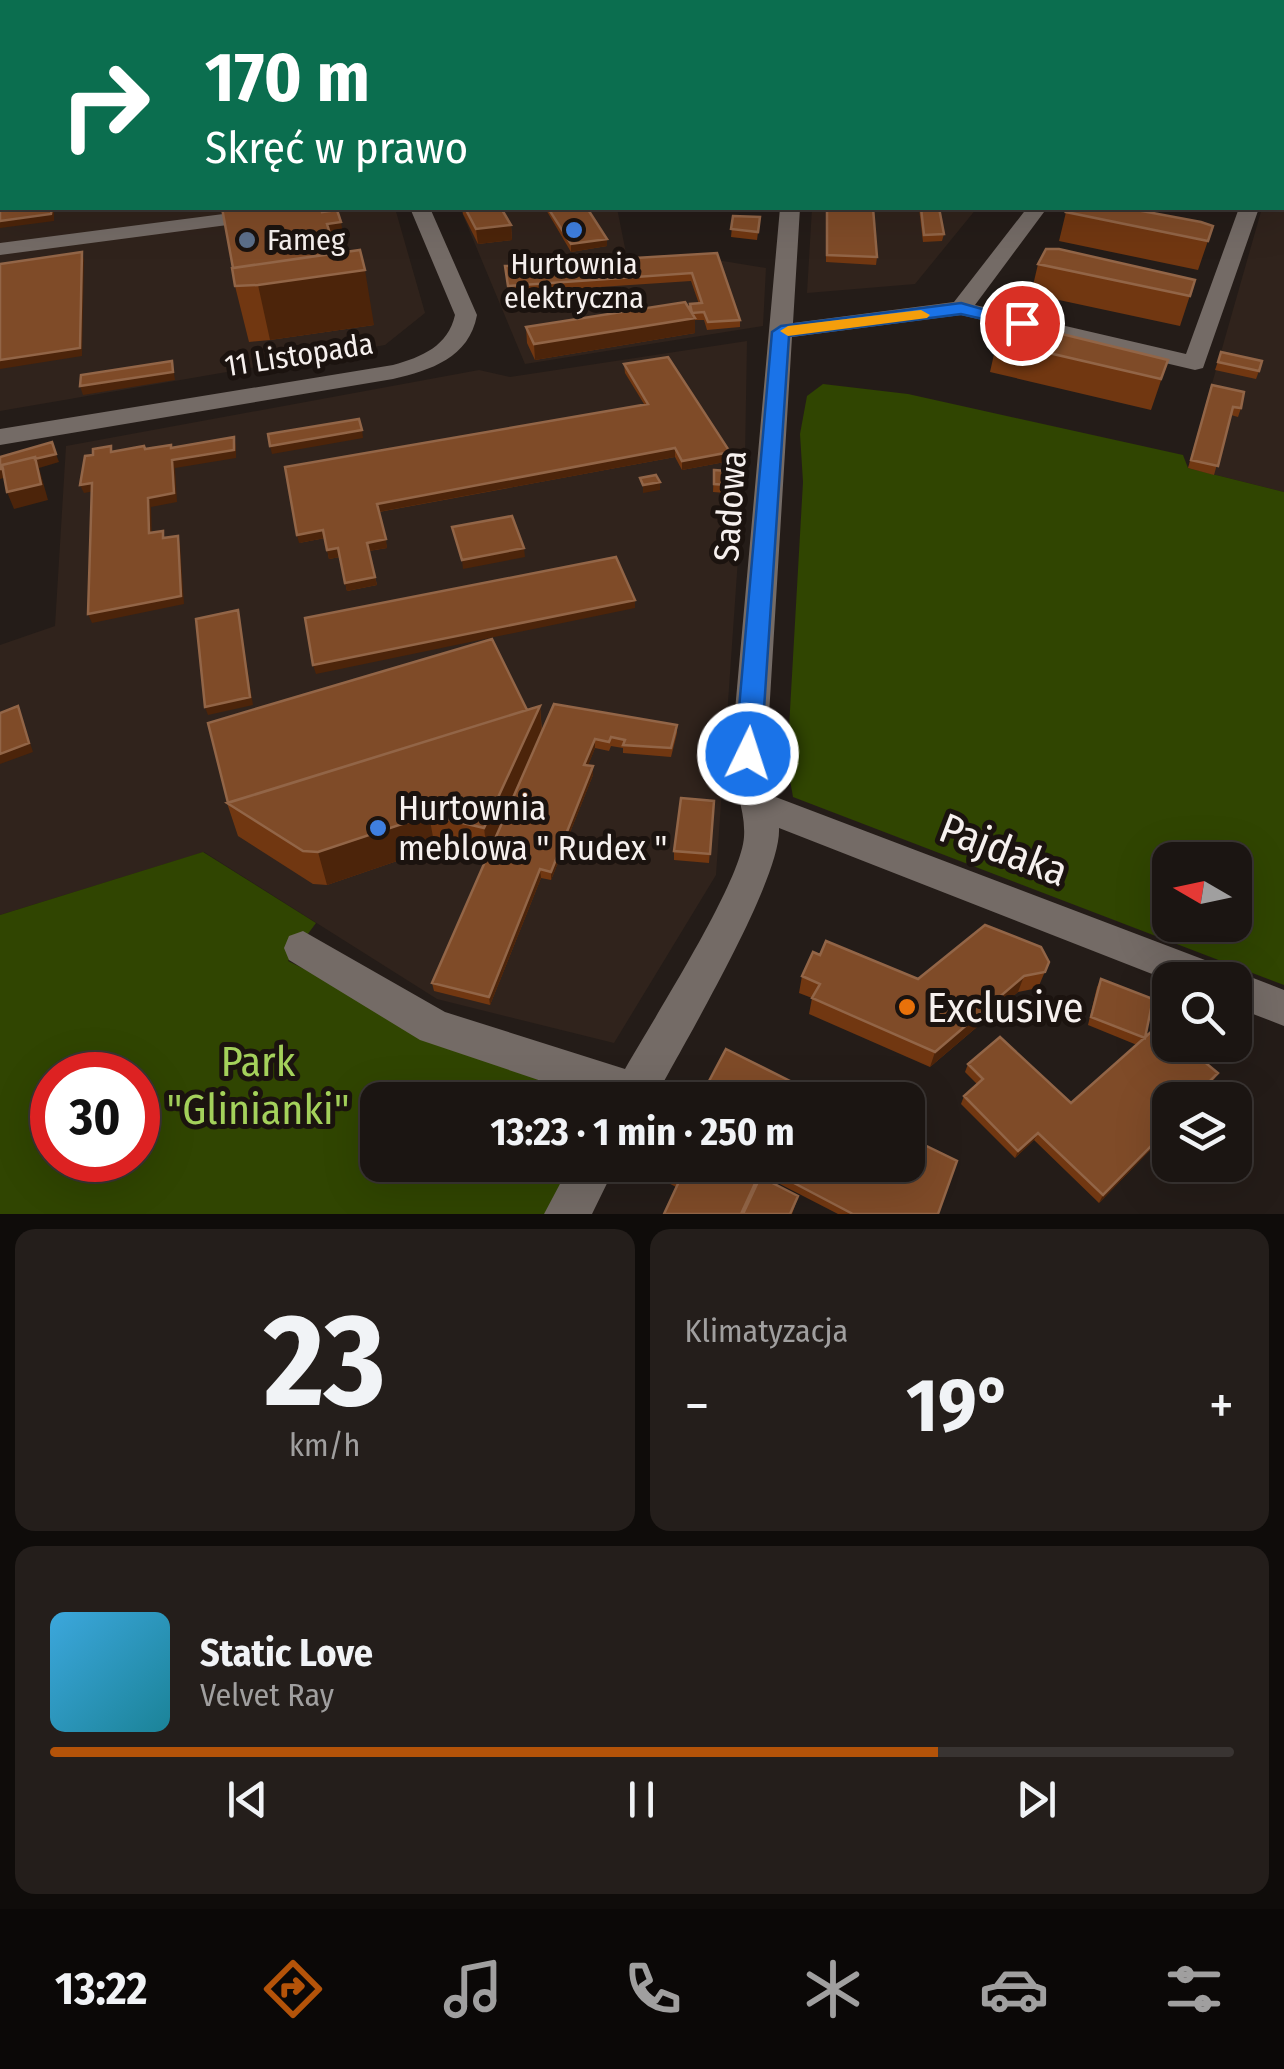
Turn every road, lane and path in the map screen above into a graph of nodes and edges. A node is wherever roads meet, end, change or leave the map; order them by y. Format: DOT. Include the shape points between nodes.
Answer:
graph roads {
  1 [pos="296,210"];
  2 [pos="421,210"];
  3 [pos="790,210"];
  4 [pos="1035,210"];
  5 [pos="1247,210"];
  6 [pos="0,249"];
  7 [pos="961,308"];
  8 [pos="781,332"];
  9 [pos="0,437"];
  10 [pos="760,806"];
  11 [pos="303,948"];
  12 [pos="1165,962"];
  13 [pos="1252,996"];
  14 [pos="1284,1008"];
  15 [pos="593,1082"];
  16 [pos="641,1082"];
  17 [pos="585,1182"];
  18 [pos="567,1214"];
  1 -- 6 [label="street"];
  2 -- 9 [label="street, 11 Listopada" via="466,315 462,332 438,356 393,372"];
  3 -- 8 [label="street, Sadowa"];
  4 -- 7 [label="street"];
  5 -- 7 [label="street" via="1230,232 1195,362"];
  7 -- 8 [label="street"];
  8 -- 10 [label="street, Sadowa" via="748,754 748,781"];
  10 -- 12 [label="street, Pajdaka"];
  10 -- 16 [label="street, Sadowa" via="762,840 738,902"];
  11 -- 15 [label="street" via="434,1027"];
  13 -- 14 [label="street"];
  17 -- 18 [label="street"];
}
